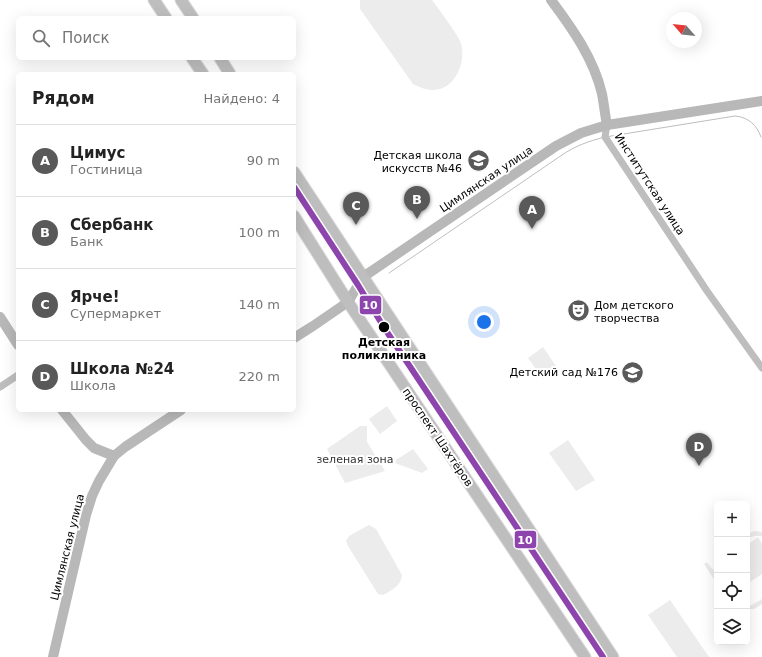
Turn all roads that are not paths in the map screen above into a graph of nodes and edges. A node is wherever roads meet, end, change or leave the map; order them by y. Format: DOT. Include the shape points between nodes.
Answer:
graph roads {
  1 [pos="154,0"];
  2 [pos="181,0"];
  3 [pos="551,0"];
  4 [pos="165,16"];
  5 [pos="192,16"];
  6 [pos="193,60"];
  7 [pos="221,60"];
  8 [pos="202,72"];
  9 [pos="229,72"];
  10 [pos="762,100"];
  11 [pos="607,125"];
  12 [pos="296,175"];
  13 [pos="296,219"];
  14 [pos="363,277"];
  15 [pos="348,302"];
  16 [pos="0,317"];
  17 [pos="296,337"];
  18 [pos="16,342"];
  19 [pos="762,368"];
  20 [pos="16,376"];
  21 [pos="0,387"];
  22 [pos="64,412"];
  23 [pos="178,412"];
  24 [pos="114,456"];
  25 [pos="53,657"];
  26 [pos="585,657"];
  27 [pos="613,657"];
  1 -- 4 [label="main road"];
  2 -- 5 [label="main road"];
  3 -- 11 [label="street, Институтская улица" via="574,32 596,72"];
  6 -- 8 [label="main road"];
  7 -- 9 [label="main road"];
  10 -- 11 [label="street, Цимлянская улица"];
  11 -- 14 [label="street, Цимлянская улица" via="581,133 556,146"];
  11 -- 19 [label="street, Институтская улица" via="604,137 707,292"];
  12 -- 14 [label="main road"];
  13 -- 15 [label="main road, проспект Шахтёров"];
  14 -- 15 [label="street, Цимлянская улица"];
  14 -- 27 [label="main road"];
  15 -- 17 [label="street, Цимлянская улица"];
  15 -- 26 [label="main road, проспект Шахтёров"];
  16 -- 18 [label="street"];
  20 -- 21 [label="street"];
  22 -- 24 [label="street" via="94,448"];
  23 -- 24 [label="street, Цимлянская улица"];
  24 -- 25 [label="street, Цимлянская улица" via="92,496"];
}
